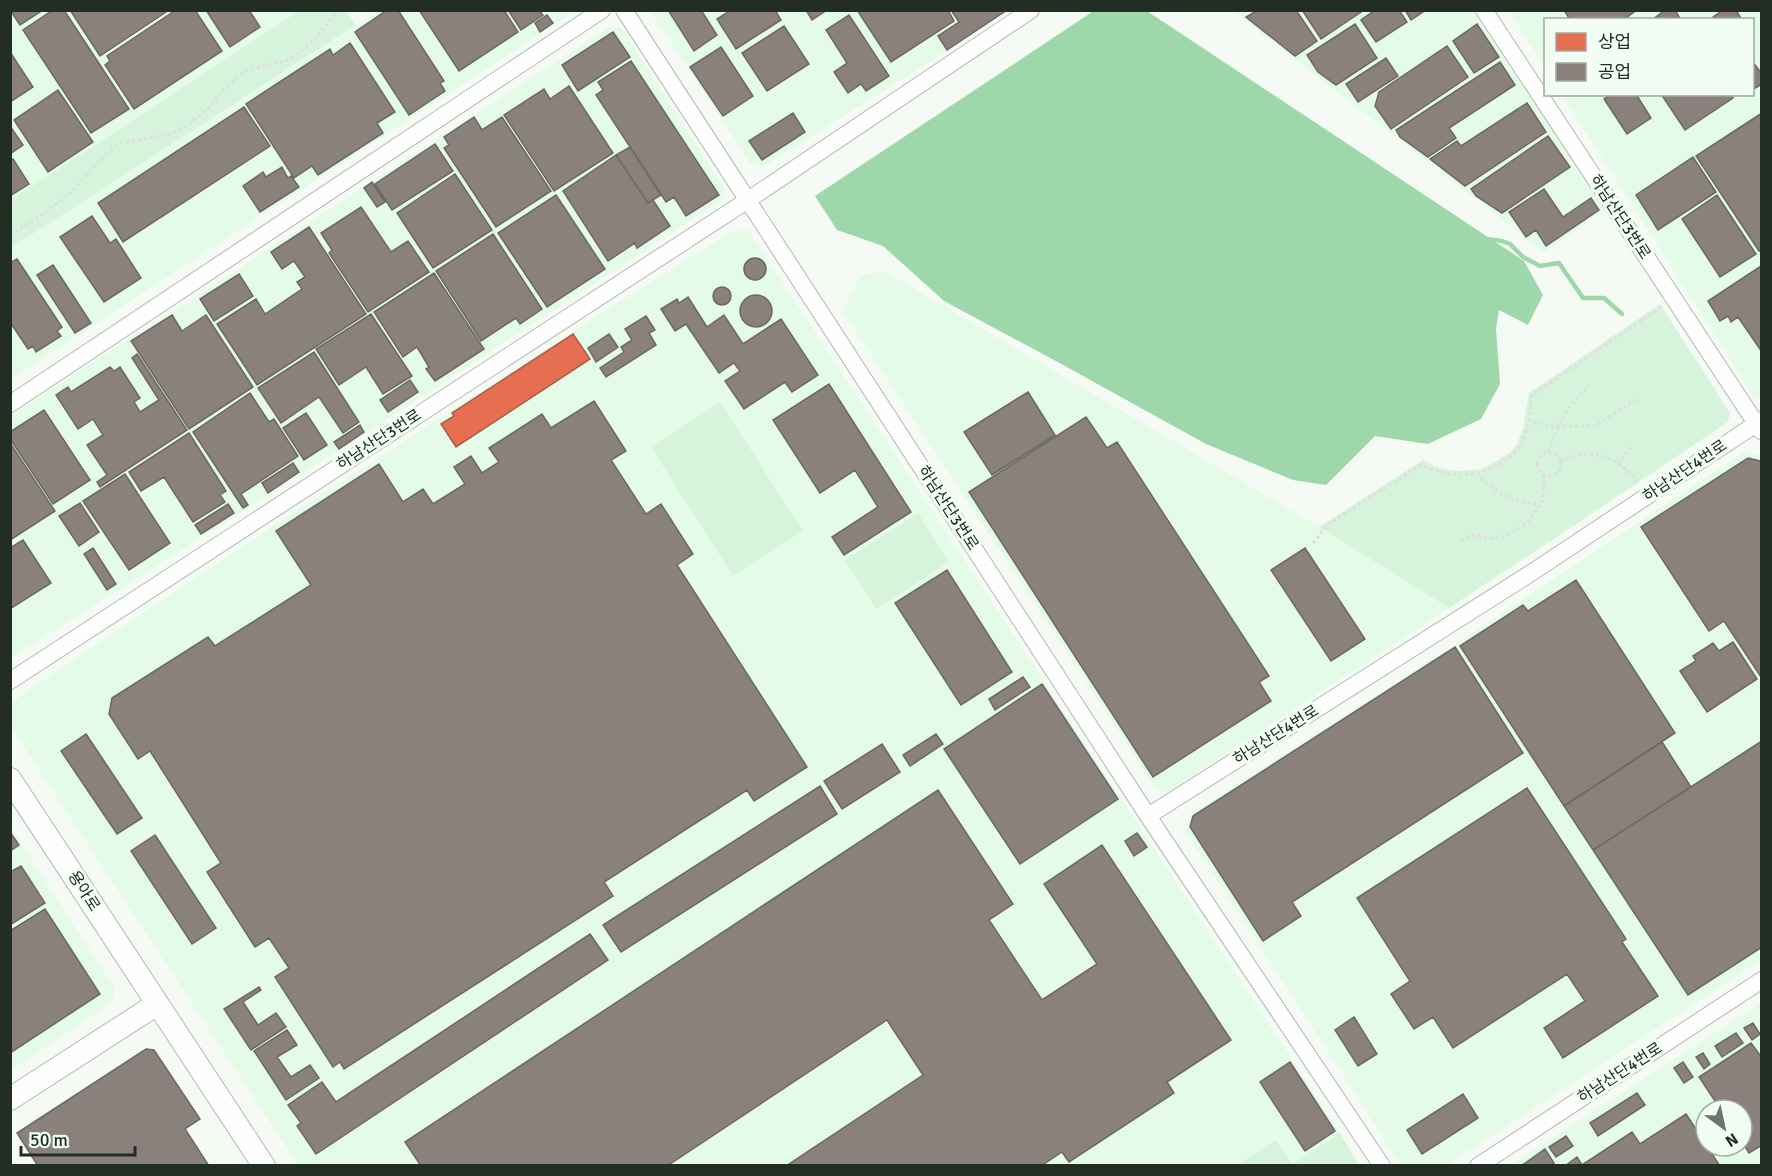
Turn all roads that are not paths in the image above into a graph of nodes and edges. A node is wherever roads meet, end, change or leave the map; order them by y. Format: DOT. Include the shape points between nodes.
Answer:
graph roads {
  1 [pos="602,10"];
  2 [pos="624,10"];
  3 [pos="1031,10"];
  4 [pos="1484,10"];
  5 [pos="748,200"];
  6 [pos="10,404"];
  7 [pos="1760,425"];
  8 [pos="10,681"];
  9 [pos="10,778"];
  10 [pos="1148,816"];
  11 [pos="1761,980"];
  12 [pos="157,1004"];
  13 [pos="10,1099"];
  14 [pos="264,1166"];
  15 [pos="1382,1166"];
  16 [pos="1478,1166"];
  1 -- 6 [label="street"];
  2 -- 5 [label="street, 하남산단3번로"];
  3 -- 5 [label="street, 하남산단3번로"];
  4 -- 7 [label="street, 하남산단3번로"];
  5 -- 8 [label="street, 하남산단3번로"];
  5 -- 10 [label="street, 하남산단3번로"];
  7 -- 10 [label="street, 하남산단4번로"];
  9 -- 12 [label="street, 용아로"];
  10 -- 15 [label="street"];
  11 -- 16 [label="street, 하남산단4번로"];
  12 -- 13 [label="street"];
  12 -- 14 [label="street, 용아로"];
}
